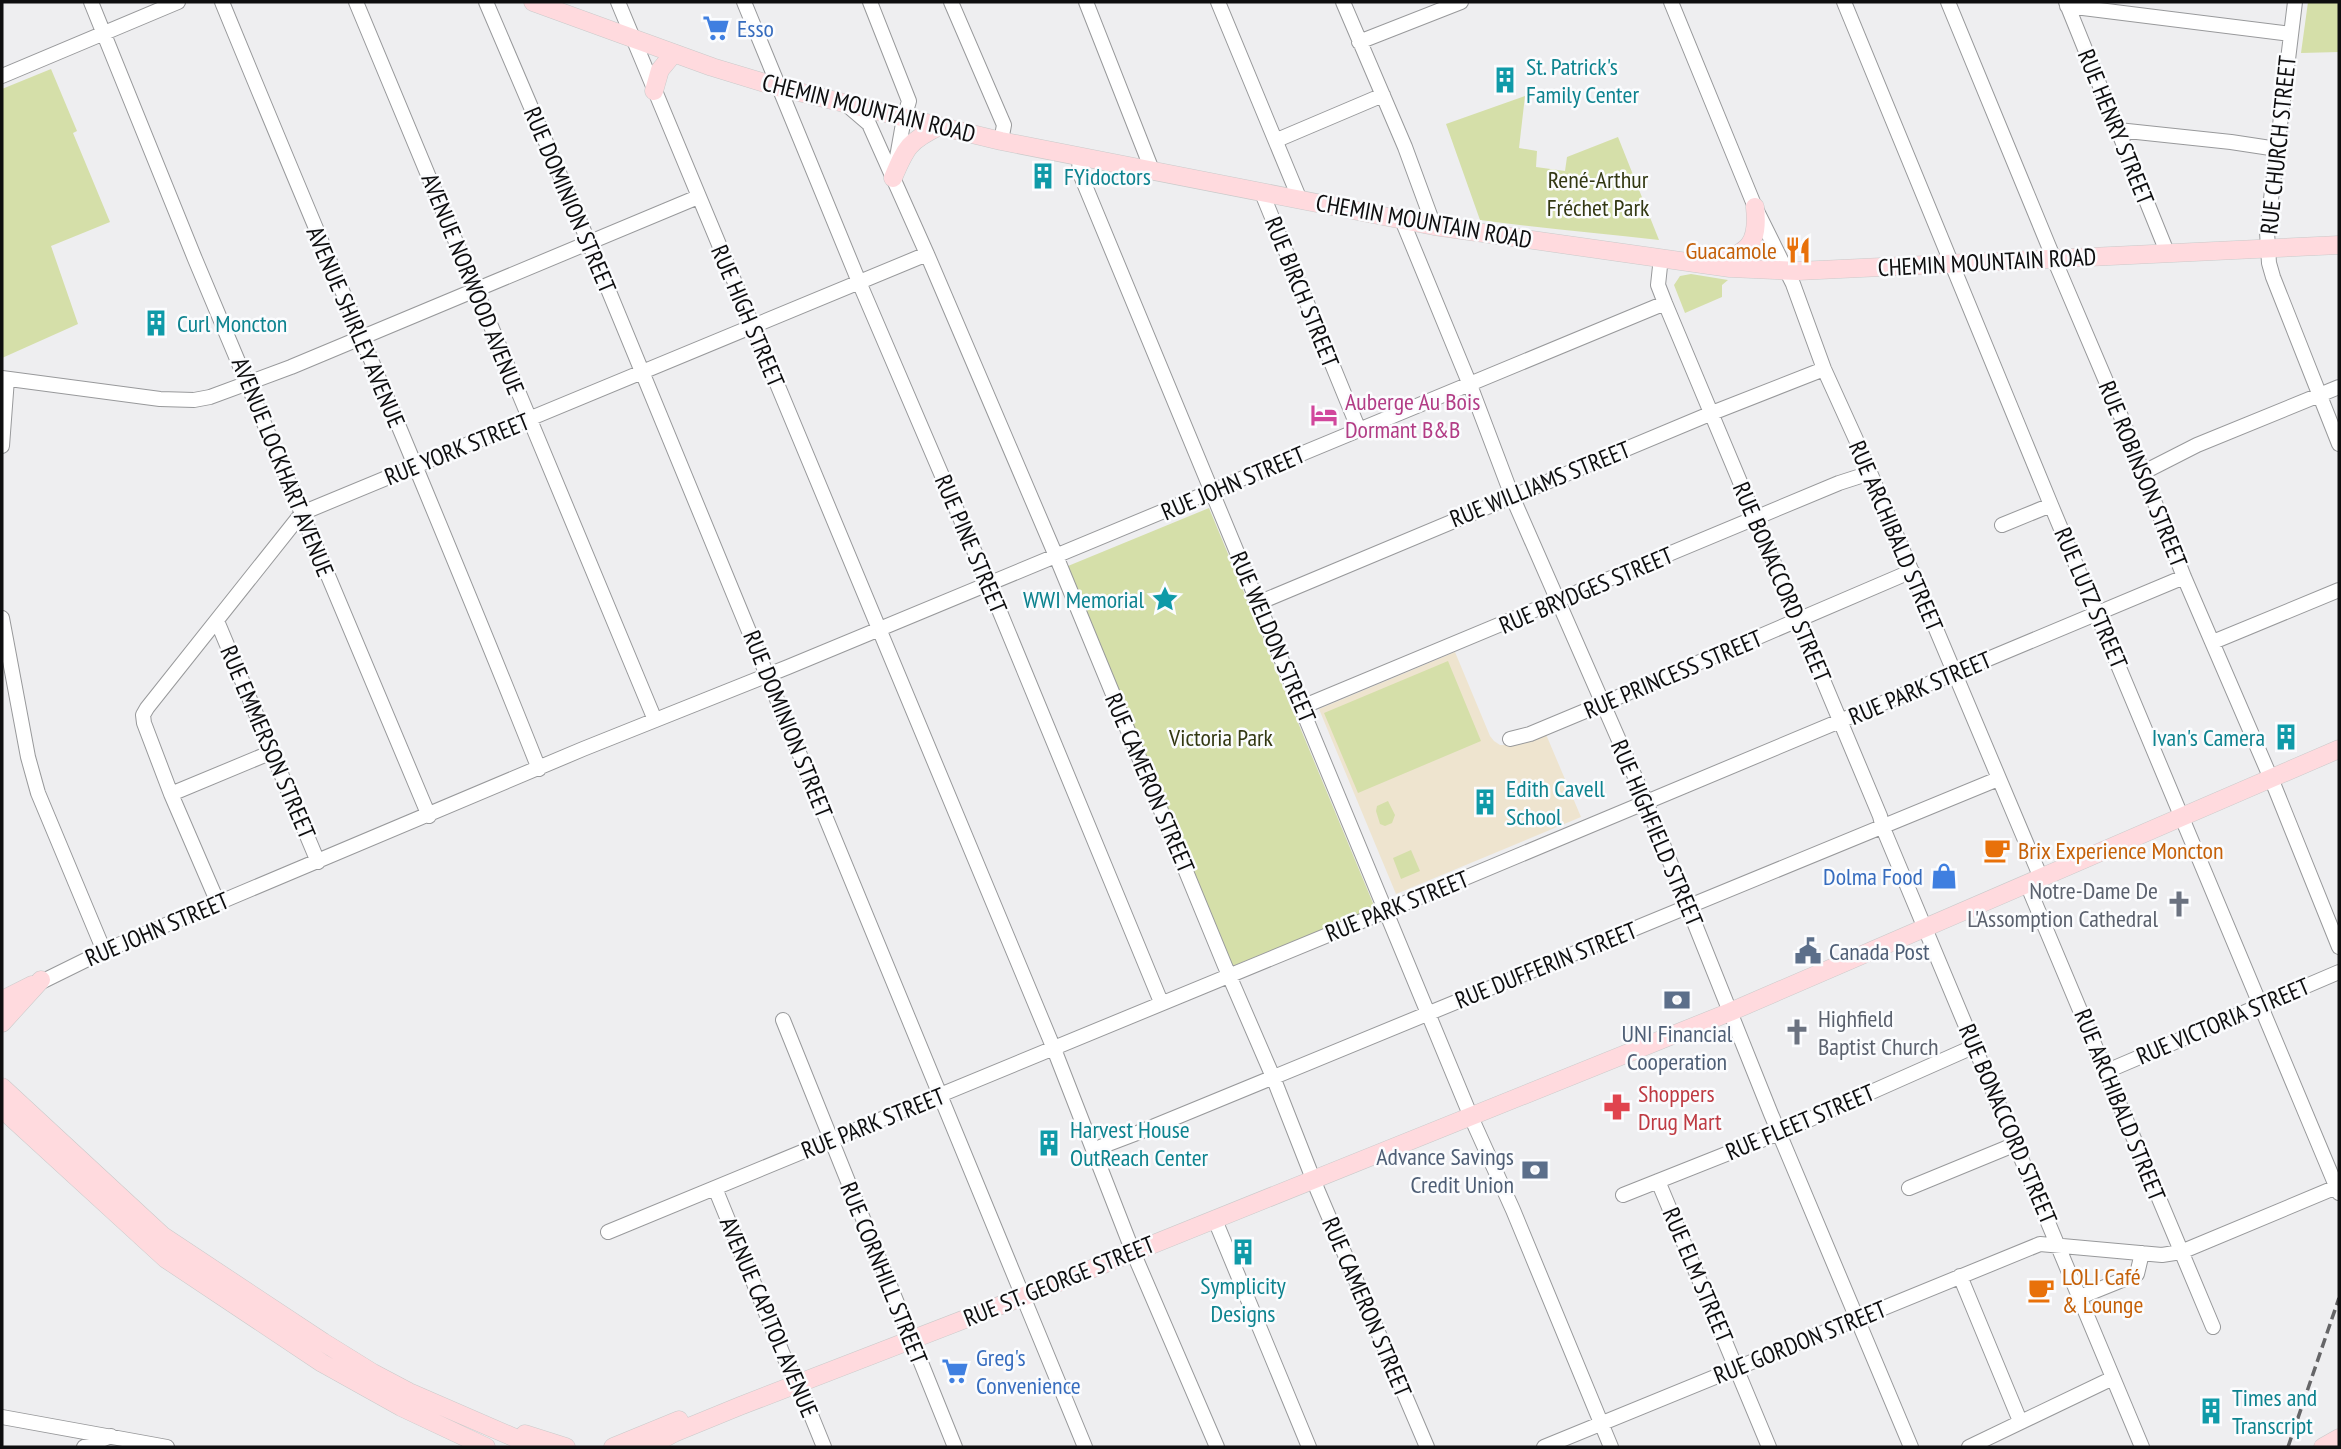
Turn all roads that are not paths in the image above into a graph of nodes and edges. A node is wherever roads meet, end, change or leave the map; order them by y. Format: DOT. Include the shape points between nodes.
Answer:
graph roads {
  1 [pos="91,2"];
  2 [pos="178,2"];
  3 [pos="222,2"];
  4 [pos="356,2"];
  5 [pos="486,2"];
  6 [pos="533,2"];
  7 [pos="618,2"];
  8 [pos="744,2"];
  9 [pos="870,2"];
  10 [pos="951,2"];
  11 [pos="1086,2"];
  12 [pos="1218,2"];
  13 [pos="1343,2"];
  14 [pos="1461,2"];
  15 [pos="1671,2"];
  16 [pos="1844,2"];
  17 [pos="1948,2"];
  18 [pos="2295,2"];
  19 [pos="2067,4"];
  20 [pos="104,34"];
  21 [pos="2291,34"];
  22 [pos="632,38"];
  23 [pos="1359,42"];
  24 [pos="674,53"];
  25 [pos="2,76"];
  26 [pos="778,87"];
  27 [pos="654,91"];
  28 [pos="1383,95"];
  29 [pos="848,106"];
  30 [pos="904,118"];
  31 [pos="940,126"];
  32 [pos="2119,131"];
  33 [pos="1277,139"];
  34 [pos="1001,141"];
  35 [pos="2277,149"];
  36 [pos="1080,156"];
  37 [pos="1152,170"];
  38 [pos="893,178"];
  39 [pos="1262,193"];
  40 [pos="698,197"];
  41 [pos="1300,200"];
  42 [pos="1755,207"];
  43 [pos="1402,220"];
  44 [pos="1434,226"];
  45 [pos="589,243"];
  46 [pos="2339,245"];
  47 [pos="2267,248"];
  48 [pos="2166,252"];
  49 [pos="927,254"];
  50 [pos="1661,257"];
  51 [pos="2054,259"];
  52 [pos="1952,264"];
  53 [pos="1712,265"];
  54 [pos="1787,271"];
  55 [pos="859,282"];
  56 [pos="474,289"];
  57 [pos="1665,303"];
  58 [pos="753,327"];
  59 [pos="361,337"];
  60 [pos="1824,369"];
  61 [pos="641,372"];
  62 [pos="5,378"];
  63 [pos="248,382"];
  64 [pos="1470,385"];
  65 [pos="2339,387"];
  66 [pos="2319,395"];
  67 [pos="1712,413"];
  68 [pos="528,419"];
  69 [pos="1359,430"];
  70 [pos="2339,444"];
  71 [pos="2,446"];
  72 [pos="415,466"];
  73 [pos="2144,472"];
  74 [pos="1870,473"];
  75 [pos="1212,492"];
  76 [pos="1512,496"];
  77 [pos="2051,505"];
  78 [pos="302,513"];
  79 [pos="1757,519"];
  80 [pos="2002,525"];
  81 [pos="1056,556"];
  82 [pos="1912,572"];
  83 [pos="2184,577"];
  84 [pos="988,583"];
  85 [pos="2339,590"];
  86 [pos="1558,601"];
  87 [pos="1258,603"];
  88 [pos="2098,614"];
  89 [pos="2,618"];
  90 [pos="217,621"];
  91 [pos="1798,621"];
  92 [pos="879,629"];
  93 [pos="2213,642"];
  94 [pos="767,675"];
  95 [pos="1954,675"];
  96 [pos="1602,704"];
  97 [pos="1302,707"];
  98 [pos="655,720"];
  99 [pos="1840,722"];
  100 [pos="1510,739"];
  101 [pos="2339,749"];
  102 [pos="272,752"];
  103 [pos="539,769"];
  104 [pos="1998,779"];
  105 [pos="2269,779"];
  106 [pos="171,794"];
  107 [pos="1646,802"];
  108 [pos="429,816"];
  109 [pos="2183,816"];
  110 [pos="1883,828"];
  111 [pos="318,862"];
  112 [pos="2034,881"];
  113 [pos="218,903"];
  114 [pos="1687,907"];
  115 [pos="1386,911"];
  116 [pos="1926,927"];
  117 [pos="2339,947"];
  118 [pos="104,951"];
  119 [pos="2339,972"];
  120 [pos="1229,976"];
  121 [pos="41,980"];
  122 [pos="2,1000"];
  123 [pos="1161,1002"];
  124 [pos="2261,1005"];
  125 [pos="2,1008"];
  126 [pos="1730,1012"];
  127 [pos="1429,1013"];
  128 [pos="783,1020"];
  129 [pos="2,1023"];
  130 [pos="1975,1046"];
  131 [pos="1054,1049"];
  132 [pos="2107,1071"];
  133 [pos="2,1074"];
  134 [pos="1273,1077"];
  135 [pos="2,1087"];
  136 [pos="941,1095"];
  137 [pos="2,1112"];
  138 [pos="1471,1117"];
  139 [pos="29,1123"];
  140 [pos="1779,1133"];
  141 [pos="831,1140"];
  142 [pos="2016,1144"];
  143 [pos="1095,1149"];
  144 [pos="1313,1179"];
  145 [pos="1658,1181"];
  146 [pos="715,1188"];
  147 [pos="1909,1188"];
  148 [pos="2338,1188"];
  149 [pos="1623,1195"];
  150 [pos="1215,1220"];
  151 [pos="608,1231"];
  152 [pos="2059,1244"];
  153 [pos="1133,1252"];
  154 [pos="2181,1252"];
  155 [pos="2142,1253"];
  156 [pos="1960,1276"];
  157 [pos="1022,1297"];
  158 [pos="2080,1297"];
  159 [pos="1858,1318"];
  160 [pos="2213,1327"];
  161 [pos="911,1340"];
  162 [pos="1737,1368"];
  163 [pos="2113,1378"];
  164 [pos="798,1383"];
  165 [pos="429,1401"];
  166 [pos="740,1406"];
  167 [pos="2,1417"];
  168 [pos="2020,1422"];
  169 [pos="1601,1423"];
  170 [pos="111,1436"];
  171 [pos="2339,1438"];
  172 [pos="136,1443"];
  173 [pos="84,1447"];
  174 [pos="167,1447"];
  175 [pos="486,1447"];
  176 [pos="536,1447"];
  177 [pos="566,1447"];
  178 [pos="612,1447"];
  179 [pos="648,1447"];
  180 [pos="666,1447"];
  181 [pos="824,1447"];
  182 [pos="955,1447"];
  183 [pos="1086,1447"];
  184 [pos="1217,1447"];
  185 [pos="1309,1447"];
  186 [pos="1427,1447"];
  187 [pos="1544,1447"];
  188 [pos="1611,1447"];
  189 [pos="1769,1447"];
  190 [pos="1911,1447"];
  191 [pos="1969,1447"];
  192 [pos="2142,1447"];
  193 [pos="2323,1447"];
  1 -- 20 [label="street, AVENUE LOCKHART AVENUE"];
  2 -- 20 [label="street"];
  3 -- 59 [label="street, AVENUE SHIRLEY AVENUE"];
  4 -- 56 [label="street, AVENUE NORWOOD AVENUE"];
  5 -- 45 [label="street, RUE DOMINION STREET"];
  6 -- 22 [label="main road, CHEMIN MOUNTAIN ROAD"];
  7 -- 22 [label="street, RUE HIGH STREET"];
  8 -- 26 [label="street, RUE PINE STREET"];
  9 -- 30 [label="street" via="909,101"];
  10 -- 34 [label="street" via="1004,125"];
  11 -- 37 [label="street"];
  12 -- 33 [label="street"];
  13 -- 23 [label="street"];
  14 -- 23 [label="street"];
  15 -- 42 [label="street, RUE ARCHIBALD STREET"];
  16 -- 52 [label="street, RUE LUTZ STREET"];
  17 -- 51 [label="street, RUE ROBINSON STREET"];
  18 -- 21 [label="street, RUE CHURCH STREET"];
  19 -- 21 [label="street"];
  19 -- 32 [label="street, RUE HENRY STREET"];
  20 -- 25 [label="street"];
  20 -- 63 [label="street, AVENUE LOCKHART AVENUE"];
  21 -- 35 [label="street, RUE CHURCH STREET"];
  22 -- 24 [label="main road, CHEMIN MOUNTAIN ROAD"];
  22 -- 27 [label="street, RUE HIGH STREET"];
  23 -- 28 [label="street"];
  24 -- 26 [label="main road, CHEMIN MOUNTAIN ROAD"];
  24 -- 27 [label="main road" via="660,70"];
  26 -- 29 [label="main road, CHEMIN MOUNTAIN ROAD"];
  26 -- 55 [label="street, RUE PINE STREET"];
  27 -- 40 [label="street, RUE HIGH STREET"];
  28 -- 33 [label="street"];
  28 -- 44 [label="street"];
  29 -- 30 [label="main road, CHEMIN MOUNTAIN ROAD"];
  29 -- 38 [label="street, RUE CAMERON STREET" via="869,124"];
  30 -- 31 [label="main road, CHEMIN MOUNTAIN ROAD"];
  30 -- 38 [label="street"];
  31 -- 34 [label="main road, CHEMIN MOUNTAIN ROAD"];
  31 -- 38 [label="main road" via="904,150"];
  32 -- 35 [label="street"];
  32 -- 48 [label="street, RUE HENRY STREET"];
  33 -- 41 [label="street"];
  34 -- 36 [label="main road, CHEMIN MOUNTAIN ROAD"];
  35 -- 47 [label="street, RUE CHURCH STREET"];
  36 -- 37 [label="main road, CHEMIN MOUNTAIN ROAD"];
  36 -- 75 [label="street, RUE WELDON STREET" via="1079,171"];
  37 -- 39 [label="main road, CHEMIN MOUNTAIN ROAD"];
  38 -- 49 [label="street, RUE CAMERON STREET"];
  39 -- 41 [label="main road, CHEMIN MOUNTAIN ROAD"];
  39 -- 69 [label="street, RUE BIRCH STREET"];
  40 -- 45 [label="street"];
  40 -- 58 [label="street, RUE HIGH STREET"];
  41 -- 43 [label="main road, CHEMIN MOUNTAIN ROAD"];
  42 -- 53 [label="main road" via="1755,238 1740,255"];
  42 -- 54 [label="street, RUE ARCHIBALD STREET"];
  43 -- 44 [label="main road, CHEMIN MOUNTAIN ROAD"];
  43 -- 64 [label="street, RUE HIGHFIELD STREET"];
  44 -- 50 [label="main road, CHEMIN MOUNTAIN ROAD"];
  45 -- 56 [label="street"];
  45 -- 61 [label="street, RUE DOMINION STREET"];
  46 -- 47 [label="main road, CHEMIN MOUNTAIN ROAD"];
  47 -- 48 [label="main road, CHEMIN MOUNTAIN ROAD"];
  47 -- 66 [label="street, RUE CHURCH STREET" via="2273,277"];
  48 -- 51 [label="main road, CHEMIN MOUNTAIN ROAD"];
  49 -- 55 [label="street, RUE YORK STREET"];
  49 -- 81 [label="street, RUE CAMERON STREET"];
  50 -- 53 [label="main road, CHEMIN MOUNTAIN ROAD"];
  50 -- 57 [label="street, RUE BONACCORD STREET" via="1658,285"];
  51 -- 52 [label="main road, CHEMIN MOUNTAIN ROAD"];
  51 -- 73 [label="street, RUE ROBINSON STREET"];
  52 -- 54 [label="main road, CHEMIN MOUNTAIN ROAD"];
  52 -- 77 [label="street, RUE LUTZ STREET"];
  53 -- 54 [label="main road, CHEMIN MOUNTAIN ROAD"];
  54 -- 60 [label="street, RUE ARCHIBALD STREET"];
  55 -- 58 [label="street, RUE YORK STREET"];
  55 -- 84 [label="street, RUE PINE STREET"];
  56 -- 59 [label="street"];
  56 -- 68 [label="street, AVENUE NORWOOD AVENUE"];
  57 -- 64 [label="street, RUE JOHN STREET"];
  57 -- 67 [label="street, RUE BONACCORD STREET"];
  58 -- 61 [label="street, RUE YORK STREET"];
  58 -- 92 [label="street, RUE HIGH STREET"];
  59 -- 63 [label="street"];
  59 -- 72 [label="street, AVENUE SHIRLEY AVENUE"];
  60 -- 67 [label="street, RUE WILLIAMS STREET"];
  60 -- 74 [label="street, RUE ARCHIBALD STREET"];
  61 -- 68 [label="street, RUE YORK STREET"];
  61 -- 94 [label="street, RUE DOMINION STREET"];
  62 -- 63 [label="street" via="194,400"];
  62 -- 71 [label="street"];
  63 -- 78 [label="street, AVENUE LOCKHART AVENUE"];
  64 -- 69 [label="street, RUE JOHN STREET"];
  64 -- 76 [label="street, RUE HIGHFIELD STREET"];
  65 -- 66 [label="street"];
  66 -- 70 [label="street, RUE CHURCH STREET"];
  66 -- 73 [label="street"];
  67 -- 76 [label="street, RUE WILLIAMS STREET"];
  67 -- 79 [label="street, RUE BONACCORD STREET"];
  68 -- 72 [label="street, RUE YORK STREET"];
  68 -- 98 [label="street, AVENUE NORWOOD AVENUE"];
  69 -- 75 [label="street, RUE JOHN STREET"];
  72 -- 78 [label="street, RUE YORK STREET"];
  72 -- 103 [label="street, AVENUE SHIRLEY AVENUE"];
  73 -- 83 [label="street, RUE ROBINSON STREET"];
  74 -- 79 [label="street, RUE BRYDGES STREET"];
  74 -- 82 [label="street, RUE ARCHIBALD STREET"];
  75 -- 81 [label="street, RUE JOHN STREET"];
  75 -- 87 [label="street, RUE WELDON STREET"];
  76 -- 86 [label="street, RUE HIGHFIELD STREET"];
  76 -- 87 [label="street, RUE WILLIAMS STREET"];
  77 -- 80 [label="street"];
  77 -- 88 [label="street, RUE LUTZ STREET"];
  78 -- 90 [label="street, RUE YORK STREET"];
  78 -- 108 [label="street, AVENUE LOCKHART AVENUE"];
  79 -- 86 [label="street, RUE BRYDGES STREET"];
  79 -- 91 [label="street, RUE BONACCORD STREET"];
  81 -- 84 [label="street, RUE JOHN STREET"];
  81 -- 120 [label="street, RUE CAMERON STREET"];
  82 -- 91 [label="street, RUE PRINCESS STREET"];
  82 -- 95 [label="street, RUE ARCHIBALD STREET"];
  83 -- 88 [label="street, RUE PARK STREET"];
  83 -- 93 [label="street, RUE ROBINSON STREET"];
  84 -- 92 [label="street, RUE JOHN STREET"];
  84 -- 123 [label="street, RUE PINE STREET"];
  85 -- 93 [label="street"];
  86 -- 96 [label="street, RUE HIGHFIELD STREET"];
  86 -- 97 [label="street, RUE BRYDGES STREET"];
  87 -- 97 [label="street, RUE WELDON STREET"];
  88 -- 95 [label="street, RUE PARK STREET"];
  88 -- 109 [label="street, RUE LUTZ STREET"];
  89 -- 118 [label="street" via="27,757 38,793"];
  90 -- 102 [label="street, RUE EMMERSON STREET"];
  90 -- 106 [label="street, RUE YORK STREET" via="143,715"];
  91 -- 96 [label="street, RUE PRINCESS STREET"];
  91 -- 99 [label="street, RUE BONACCORD STREET"];
  92 -- 94 [label="street, RUE JOHN STREET"];
  92 -- 131 [label="street, RUE HIGH STREET"];
  93 -- 105 [label="street, RUE ROBINSON STREET"];
  94 -- 98 [label="street, RUE JOHN STREET"];
  94 -- 136 [label="street, RUE DOMINION STREET"];
  95 -- 99 [label="street, RUE PARK STREET"];
  95 -- 104 [label="street, RUE ARCHIBALD STREET"];
  96 -- 100 [label="street, RUE PRINCESS STREET"];
  96 -- 107 [label="street, RUE HIGHFIELD STREET"];
  97 -- 115 [label="street, RUE WELDON STREET"];
  98 -- 103 [label="street, RUE JOHN STREET"];
  99 -- 107 [label="street, RUE PARK STREET"];
  99 -- 110 [label="street, RUE BONACCORD STREET"];
  101 -- 105 [label="main road, RUE ST. GEORGE STREET"];
  102 -- 106 [label="street"];
  102 -- 111 [label="street, RUE EMMERSON STREET"];
  103 -- 108 [label="street, RUE JOHN STREET"];
  104 -- 110 [label="street, RUE DUFFERIN STREET"];
  104 -- 112 [label="street, RUE ARCHIBALD STREET"];
  105 -- 109 [label="main road, RUE ST. GEORGE STREET"];
  105 -- 117 [label="street, RUE ROBINSON STREET"];
  106 -- 113 [label="street"];
  107 -- 114 [label="street, RUE HIGHFIELD STREET"];
  107 -- 115 [label="street, RUE PARK STREET"];
  108 -- 111 [label="street, RUE JOHN STREET"];
  109 -- 112 [label="main road, RUE ST. GEORGE STREET"];
  109 -- 124 [label="street, RUE LUTZ STREET"];
  110 -- 114 [label="street, RUE DUFFERIN STREET"];
  110 -- 116 [label="street, RUE BONACCORD STREET"];
  111 -- 113 [label="street, RUE JOHN STREET"];
  112 -- 116 [label="main road, RUE ST. GEORGE STREET"];
  112 -- 132 [label="street, RUE ARCHIBALD STREET"];
  113 -- 118 [label="street, RUE JOHN STREET"];
  114 -- 126 [label="street, RUE HIGHFIELD STREET"];
  114 -- 127 [label="street, RUE DUFFERIN STREET"];
  115 -- 120 [label="street, RUE PARK STREET"];
  115 -- 127 [label="street, RUE WELDON STREET"];
  116 -- 126 [label="main road, RUE ST. GEORGE STREET"];
  116 -- 130 [label="street, RUE BONACCORD STREET"];
  118 -- 121 [label="street, RUE JOHN STREET"];
  119 -- 124 [label="street, RUE VICTORIA STREET"];
  120 -- 123 [label="street, RUE PARK STREET"];
  120 -- 134 [label="street, RUE CAMERON STREET"];
  121 -- 122 [label="main road"];
  121 -- 125 [label="street, RUE JOHN STREET"];
  121 -- 129 [label="main road"];
  123 -- 131 [label="street, RUE PARK STREET"];
  124 -- 132 [label="street, RUE VICTORIA STREET"];
  124 -- 148 [label="street, RUE LUTZ STREET"];
  126 -- 138 [label="main road, RUE ST. GEORGE STREET"];
  126 -- 140 [label="street, RUE HIGHFIELD STREET"];
  127 -- 134 [label="street, RUE DUFFERIN STREET"];
  127 -- 138 [label="street, RUE WELDON STREET"];
  128 -- 141 [label="street, RUE CORNHILL STREET"];
  130 -- 140 [label="street, RUE FLEET STREET"];
  130 -- 142 [label="street, RUE BONACCORD STREET"];
  131 -- 136 [label="street, RUE PARK STREET"];
  131 -- 143 [label="street, RUE HIGH STREET"];
  132 -- 154 [label="street, RUE ARCHIBALD STREET"];
  133 -- 139 [label="main road"];
  134 -- 143 [label="street, RUE DUFFERIN STREET"];
  134 -- 144 [label="street, RUE CAMERON STREET"];
  135 -- 139 [label="main road"];
  136 -- 141 [label="street, RUE PARK STREET"];
  136 -- 157 [label="street, RUE DOMINION STREET"];
  137 -- 139 [label="main road"];
  138 -- 144 [label="main road, RUE ST. GEORGE STREET"];
  138 -- 169 [label="street, RUE WELDON STREET"];
  139 -- 165 [label="main road" via="163,1236 351,1360"];
  139 -- 175 [label="main road" via="166,1259 322,1363"];
  140 -- 145 [label="street, RUE FLEET STREET"];
  140 -- 159 [label="street, RUE HIGHFIELD STREET"];
  141 -- 146 [label="street, RUE PARK STREET"];
  141 -- 161 [label="street, RUE CORNHILL STREET"];
  142 -- 147 [label="street"];
  142 -- 152 [label="street, RUE BONACCORD STREET"];
  143 -- 153 [label="street, RUE HIGH STREET"];
  144 -- 150 [label="main road, RUE ST. GEORGE STREET"];
  144 -- 186 [label="street, RUE CAMERON STREET"];
  145 -- 149 [label="street, RUE FLEET STREET"];
  145 -- 162 [label="street, RUE ELM STREET"];
  146 -- 151 [label="street, RUE PARK STREET"];
  146 -- 164 [label="street, AVENUE CAPITOL AVENUE"];
  148 -- 154 [label="street"];
  150 -- 153 [label="main road, RUE ST. GEORGE STREET"];
  150 -- 185 [label="street"];
  152 -- 155 [label="street, RUE GORDON STREET"];
  152 -- 156 [label="street, RUE GORDON STREET" via="2040,1244"];
  152 -- 158 [label="street, RUE BONACCORD STREET"];
  153 -- 157 [label="main road, RUE ST. GEORGE STREET"];
  153 -- 184 [label="street, RUE HIGH STREET"];
  154 -- 155 [label="street, RUE GORDON STREET"];
  154 -- 160 [label="street, RUE ARCHIBALD STREET"];
  155 -- 158 [label="street" via="2137,1274"];
  156 -- 159 [label="street, RUE GORDON STREET"];
  156 -- 168 [label="street"];
  157 -- 161 [label="main road, RUE ST. GEORGE STREET"];
  157 -- 183 [label="street, RUE DOMINION STREET"];
  158 -- 163 [label="street, RUE BONACCORD STREET"];
  159 -- 162 [label="street, RUE GORDON STREET"];
  159 -- 190 [label="street, RUE HIGHFIELD STREET"];
  161 -- 164 [label="main road, RUE ST. GEORGE STREET"];
  161 -- 182 [label="street, RUE CORNHILL STREET"];
  162 -- 169 [label="street, RUE GORDON STREET"];
  162 -- 189 [label="street, RUE ELM STREET"];
  163 -- 168 [label="street"];
  163 -- 192 [label="street, RUE BONACCORD STREET"];
  164 -- 166 [label="main road, RUE ST. GEORGE STREET"];
  164 -- 181 [label="street, AVENUE CAPITOL AVENUE"];
  165 -- 176 [label="main road"];
  165 -- 177 [label="main road"];
  166 -- 178 [label="main road" via="681,1419"];
  166 -- 179 [label="main road, RUE ST. GEORGE STREET"];
  166 -- 180 [label="main road"];
  167 -- 170 [label="street"];
  168 -- 191 [label="street"];
  169 -- 187 [label="street, RUE GORDON STREET"];
  169 -- 188 [label="street, RUE WELDON STREET"];
  170 -- 172 [label="street"];
  170 -- 173 [label="street"];
  171 -- 193 [label="main road"];
  172 -- 174 [label="street"];
}
